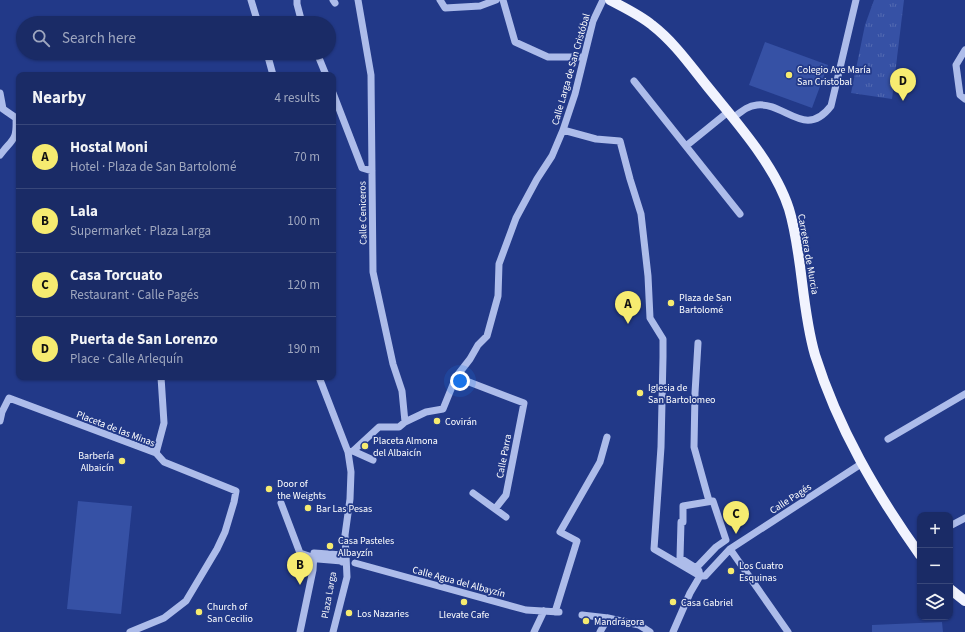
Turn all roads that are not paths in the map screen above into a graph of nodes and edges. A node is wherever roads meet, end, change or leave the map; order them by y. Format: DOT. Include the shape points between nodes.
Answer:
graph roads {
  1 [pos="251,0"];
  2 [pos="297,0"];
  3 [pos="358,0"];
  4 [pos="440,0"];
  5 [pos="496,0"];
  6 [pos="503,0"];
  7 [pos="603,0"];
  8 [pos="610,0"];
  9 [pos="856,0"];
  10 [pos="256,16"];
  11 [pos="300,16"];
  12 [pos="965,50"];
  13 [pos="584,57"];
  14 [pos="269,60"];
  15 [pos="320,60"];
  16 [pos="272,72"];
  17 [pos="325,72"];
  18 [pos="634,81"];
  19 [pos="0,93"];
  20 [pos="965,99"];
  21 [pos="336,102"];
  22 [pos="1,110"];
  23 [pos="731,115"];
  24 [pos="16,117"];
  25 [pos="563,130"];
  26 [pos="16,136"];
  27 [pos="686,146"];
  28 [pos="0,155"];
  29 [pos="372,171"];
  30 [pos="740,214"];
  31 [pos="698,343"];
  32 [pos="456,377"];
  33 [pos="161,380"];
  34 [pos="320,380"];
  35 [pos="965,394"];
  36 [pos="0,421"];
  37 [pos="405,422"];
  38 [pos="607,438"];
  39 [pos="888,439"];
  40 [pos="351,451"];
  41 [pos="156,453"];
  42 [pos="373,460"];
  43 [pos="861,464"];
  44 [pos="473,493"];
  45 [pos="709,501"];
  46 [pos="281,503"];
  47 [pos="495,509"];
  48 [pos="506,517"];
  49 [pos="965,518"];
  50 [pos="953,524"];
  51 [pos="730,549"];
  52 [pos="917,551"];
  53 [pos="314,558"];
  54 [pos="344,561"];
  55 [pos="355,563"];
  56 [pos="700,576"];
  57 [pos="953,592"];
  58 [pos="965,602"];
  59 [pos="544,611"];
  60 [pos="582,615"];
  61 [pos="608,618"];
  62 [pos="130,632"];
  63 [pos="300,632"];
  64 [pos="332,632"];
  65 [pos="534,632"];
  66 [pos="600,632"];
  67 [pos="650,632"];
  68 [pos="673,632"];
  69 [pos="788,632"];
  1 -- 10 [label="street"];
  2 -- 11 [label="street"];
  3 -- 29 [label="street, Calle Ceniceros" via="370,75"];
  4 -- 5 [label="street" via="445,8 480,6"];
  6 -- 13 [label="street" via="515,42 548,56"];
  7 -- 13 [label="street, Calle Larga de San Cristóbal" via="593,21"];
  8 -- 23 [label="main road, Carretera de Murcia" via="636,13 662,34"];
  9 -- 23 [label="street" via="831,106 824,115 805,120 769,106 758,105"];
  12 -- 20 [label="street" via="956,65 960,95"];
  13 -- 25 [label="street, Calle Larga de San Cristóbal"];
  14 -- 16 [label="street"];
  15 -- 17 [label="street"];
  18 -- 27 [label="street"];
  19 -- 22 [label="street"];
  21 -- 29 [label="street" via="362,168"];
  22 -- 24 [label="street"];
  23 -- 27 [label="street" via="719,119"];
  23 -- 43 [label="main road, Carretera de Murcia" via="770,167 789,209 809,332 832,400"];
  25 -- 32 [label="street, Calle Larga de San Cristóbal" via="552,156 514,224 499,264 498,296 486,336"];
  25 -- 56 [label="street" via="596,139 620,141 641,214 650,318 663,339 661,447 654,549"];
  26 -- 28 [label="street"];
  27 -- 30 [label="street"];
  29 -- 37 [label="street, Calle Ceniceros" via="373,272 393,364 402,391"];
  31 -- 45 [label="street" via="694,448"];
  32 -- 37 [label="street, Calle Larga de San Cristóbal" via="443,408 426,412"];
  32 -- 47 [label="street, Calle Parra" via="524,403 506,495"];
  33 -- 41 [label="street" via="164,424"];
  34 -- 40 [label="street"];
  35 -- 39 [label="street"];
  36 -- 41 [label="street, Placeta de las Minas" via="9,398"];
  37 -- 40 [label="street, Calle Larga de San Cristóbal" via="398,427 379,427"];
  38 -- 59 [label="street, Calle Agua del Albayzín" via="600,462 560,532 577,541 557,612"];
  40 -- 42 [label="street"];
  40 -- 54 [label="street" via="350,499"];
  41 -- 62 [label="street, Placeta de las Minas" via="164,462 236,491 225,532 186,601 164,618"];
  43 -- 51 [label="street, Calle Pagés"];
  43 -- 52 [label="main road, Carretera de Murcia"];
  44 -- 47 [label="street"];
  45 -- 45 [label="street" via="683,506 680,558 696,568 726,540 713,501"];
  46 -- 53 [label="street" via="300,553"];
  47 -- 48 [label="street"];
  49 -- 50 [label="street"];
  51 -- 56 [label="street, Calle Pagés" via="719,548 699,569"];
  51 -- 69 [label="street"];
  53 -- 54 [label="street, Plaza Larga" via="314,553 342,555"];
  53 -- 63 [label="street, Plaza Larga"];
  54 -- 64 [label="street" via="347,578"];
  55 -- 59 [label="street, Calle Agua del Albayzín" via="526,610"];
  56 -- 68 [label="street, Calle Pagés"];
  57 -- 58 [label="main road"];
  59 -- 65 [label="street"];
  60 -- 61 [label="street"];
  61 -- 66 [label="street"];
  61 -- 67 [label="street" via="639,625"];
}
